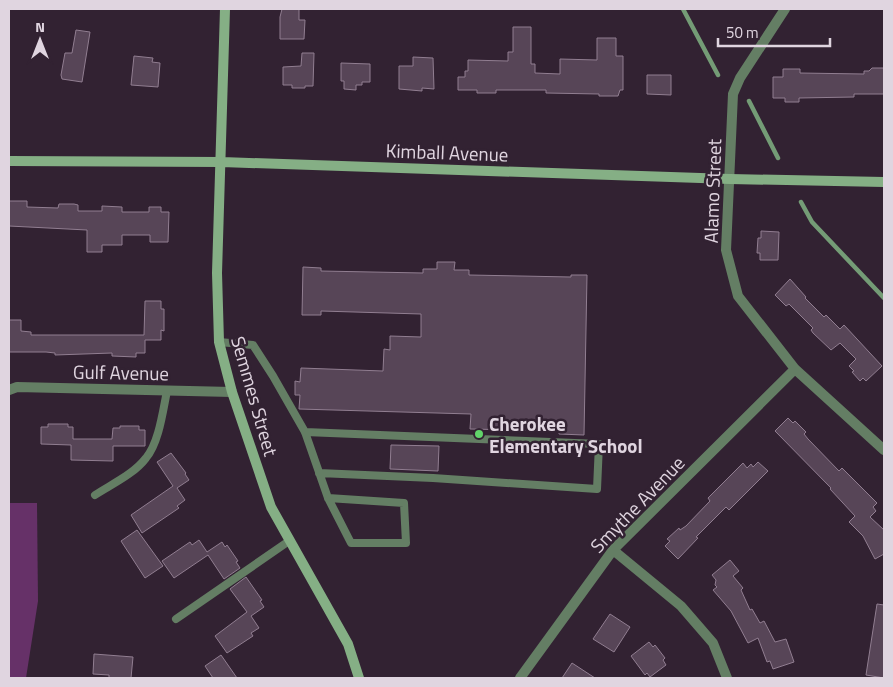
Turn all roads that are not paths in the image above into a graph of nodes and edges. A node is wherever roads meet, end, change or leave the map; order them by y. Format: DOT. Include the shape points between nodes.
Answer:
graph roads {
  1 [pos="225,9"];
  2 [pos="785,9"];
  3 [pos="9,160"];
  4 [pos="222,162"];
  5 [pos="730,179"];
  6 [pos="884,182"];
  7 [pos="219,342"];
  8 [pos="795,369"];
  9 [pos="9,390"];
  10 [pos="167,391"];
  11 [pos="232,392"];
  12 [pos="305,432"];
  13 [pos="884,450"];
  14 [pos="319,473"];
  15 [pos="95,496"];
  16 [pos="328,498"];
  17 [pos="289,541"];
  18 [pos="613,550"];
  19 [pos="176,619"];
  20 [pos="359,678"];
  21 [pos="520,678"];
  22 [pos="727,678"];
  1 -- 4 [label="main road, Semmes Street"];
  2 -- 5 [label="street, Alamo Street" via="732,94"];
  3 -- 4 [label="main road, Kimball Avenue"];
  4 -- 5 [label="main road, Kimball Avenue"];
  4 -- 7 [label="main road, Semmes Street" via="217,273"];
  5 -- 6 [label="main road, Kimball Avenue"];
  5 -- 8 [label="street, Alamo Street" via="726,250 738,296"];
  7 -- 11 [label="main road, Semmes Street"];
  7 -- 12 [label="lane" via="252,345"];
  8 -- 13 [label="street, Alamo Street"];
  8 -- 18 [label="street, Smythe Avenue"];
  9 -- 10 [label="street, Gulf Avenue" via="16,387"];
  10 -- 11 [label="street, Gulf Avenue"];
  10 -- 15 [label="lane" via="161,422 147,458"];
  11 -- 17 [label="main road, Semmes Street" via="271,507"];
  12 -- 14 [label="lane"];
  12 -- 14 [label="lane" via="598,444 597,490"];
  14 -- 16 [label="lane"];
  16 -- 16 [label="lane" via="351,543 406,543 404,504"];
  17 -- 19 [label="lane"];
  17 -- 20 [label="main road, Semmes Street" via="348,644"];
  18 -- 21 [label="street, Smythe Avenue"];
  18 -- 22 [label="street" via="681,606 713,643"];
}
